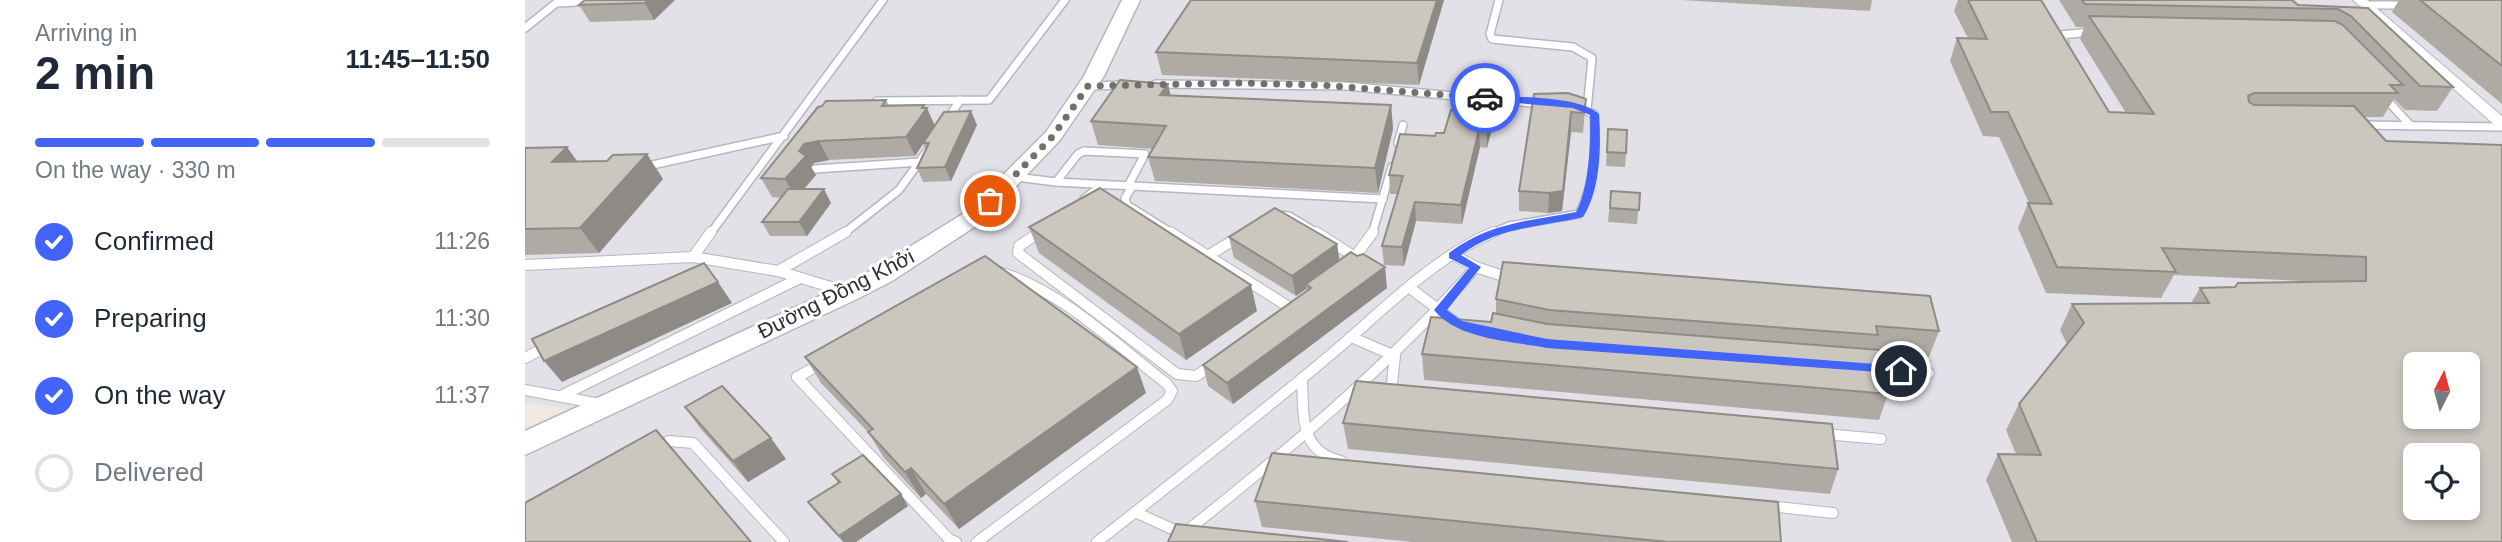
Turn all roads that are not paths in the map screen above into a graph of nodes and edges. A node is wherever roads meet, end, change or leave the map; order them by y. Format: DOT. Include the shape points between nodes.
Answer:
graph roads {
  1 [pos="883,0"];
  2 [pos="1065,0"];
  3 [pos="1131,0"];
  4 [pos="1499,0"];
  5 [pos="559,1"];
  6 [pos="598,1"];
  7 [pos="2362,3"];
  8 [pos="2420,6"];
  9 [pos="525,28"];
  10 [pos="2102,32"];
  11 [pos="2067,46"];
  12 [pos="1088,86"];
  13 [pos="2376,89"];
  14 [pos="960,100"];
  15 [pos="875,101"];
  16 [pos="1550,104"];
  17 [pos="1562,105"];
  18 [pos="1587,110"];
  19 [pos="1403,125"];
  20 [pos="2359,125"];
  21 [pos="2411,126"];
  22 [pos="2502,126"];
  23 [pos="940,131"];
  24 [pos="785,135"];
  25 [pos="933,141"];
  26 [pos="1397,149"];
  27 [pos="920,162"];
  28 [pos="1393,162"];
  29 [pos="815,169"];
  30 [pos="631,170"];
  31 [pos="1024,178"];
  32 [pos="1056,183"];
  33 [pos="1102,185"];
  34 [pos="1130,187"];
  35 [pos="1287,196"];
  36 [pos="1383,199"];
  37 [pos="1080,202"];
  38 [pos="1282,214"];
  39 [pos="1264,222"];
  40 [pos="1047,227"];
  41 [pos="1253,228"];
  42 [pos="1209,255"];
  43 [pos="1453,255"];
  44 [pos="693,257"];
  45 [pos="1355,257"];
  46 [pos="718,261"];
  47 [pos="525,265"];
  48 [pos="706,267"];
  49 [pos="1476,267"];
  50 [pos="778,271"];
  51 [pos="1343,271"];
  52 [pos="980,274"];
  53 [pos="800,278"];
  54 [pos="1522,279"];
  55 [pos="1410,288"];
  56 [pos="848,293"];
  57 [pos="1302,301"];
  58 [pos="1292,309"];
  59 [pos="1440,310"];
  60 [pos="1282,316"];
  61 [pos="1468,327"];
  62 [pos="1351,337"];
  63 [pos="561,340"];
  64 [pos="1395,356"];
  65 [pos="525,358"];
  66 [pos="831,358"];
  67 [pos="1219,362"];
  68 [pos="1861,368"];
  69 [pos="1929,373"];
  70 [pos="1302,378"];
  71 [pos="525,390"];
  72 [pos="562,395"];
  73 [pos="1405,396"];
  74 [pos="609,406"];
  75 [pos="1813,433"];
  76 [pos="1307,436"];
  77 [pos="1881,439"];
  78 [pos="525,444"];
  79 [pos="646,454"];
  80 [pos="1359,463"];
  81 [pos="1752,505"];
  82 [pos="1135,512"];
  83 [pos="1833,513"];
  84 [pos="1185,537"];
  85 [pos="784,542"];
  86 [pos="956,542"];
  87 [pos="977,542"];
  88 [pos="1097,542"];
  1 -- 24 [label="lane"];
  2 -- 14 [label="lane" via="989,100"];
  3 -- 12 [label="main road, Đường Đồng Khởi"];
  4 -- 18 [label="lane" via="1492,38 1575,47 1589,53"];
  5 -- 6 [label="lane"];
  5 -- 9 [label="lane"];
  7 -- 8 [label="lane"];
  7 -- 22 [label="street"];
  10 -- 11 [label="lane" via="2060,35"];
  12 -- 16 [label="lane" via="1346,86"];
  12 -- 56 [label="main road, Đường Đồng Khởi" via="1053,136 974,217"];
  13 -- 21 [label="lane"];
  14 -- 15 [label="lane"];
  14 -- 23 [label="lane"];
  17 -- 18 [label="lane"];
  18 -- 43 [label="lane" via="1594,114 1595,135 1587,201 1580,214 1494,230"];
  19 -- 26 [label="lane"];
  20 -- 21 [label="lane"];
  21 -- 22 [label="lane"];
  24 -- 30 [label="lane"];
  24 -- 44 [label="lane"];
  25 -- 27 [label="lane"];
  27 -- 29 [label="lane"];
  27 -- 50 [label="lane" via="900,189 876,210"];
  28 -- 36 [label="lane"];
  31 -- 32 [label="lane"];
  32 -- 33 [label="lane"];
  32 -- 34 [label="lane" via="1084,151 1145,154"];
  33 -- 34 [label="lane"];
  33 -- 37 [label="lane"];
  34 -- 35 [label="lane"];
  34 -- 42 [label="lane" via="1127,205"];
  35 -- 36 [label="lane"];
  35 -- 38 [label="lane"];
  36 -- 45 [label="lane" via="1368,246"];
  38 -- 39 [label="lane"];
  38 -- 45 [label="lane"];
  40 -- 67 [label="lane" via="1019,246 1018,253 1177,374 1197,377"];
  41 -- 42 [label="lane"];
  42 -- 58 [label="lane"];
  43 -- 49 [label="lane"];
  43 -- 55 [label="lane"];
  44 -- 46 [label="lane"];
  44 -- 47 [label="lane"];
  45 -- 51 [label="lane"];
  46 -- 48 [label="lane"];
  46 -- 50 [label="lane"];
  49 -- 54 [label="lane"];
  49 -- 59 [label="lane"];
  50 -- 53 [label="lane"];
  52 -- 87 [label="lane" via="1007,272 1039,289 1172,391 1130,430"];
  53 -- 56 [label="lane"];
  53 -- 72 [label="lane"];
  55 -- 59 [label="lane"];
  55 -- 62 [label="lane"];
  56 -- 74 [label="main road, Đường Đồng Khởi"];
  57 -- 58 [label="lane"];
  58 -- 60 [label="lane"];
  59 -- 61 [label="lane"];
  59 -- 64 [label="lane"];
  62 -- 64 [label="lane"];
  62 -- 70 [label="lane"];
  63 -- 65 [label="lane"];
  64 -- 73 [label="lane" via="1392,383 1396,394"];
  64 -- 76 [label="lane"];
  66 -- 86 [label="lane" via="797,377"];
  68 -- 69 [label="lane"];
  70 -- 76 [label="lane"];
  70 -- 82 [label="lane"];
  71 -- 72 [label="lane"];
  72 -- 74 [label="lane"];
  74 -- 78 [label="main road, Đường Đồng Khởi"];
  75 -- 77 [label="lane"];
  76 -- 80 [label="lane" via="1310,446 1332,460"];
  76 -- 84 [label="lane"];
  79 -- 85 [label="lane" via="669,441 693,443"];
  81 -- 83 [label="lane"];
  82 -- 84 [label="lane"];
  82 -- 88 [label="lane"];
}
